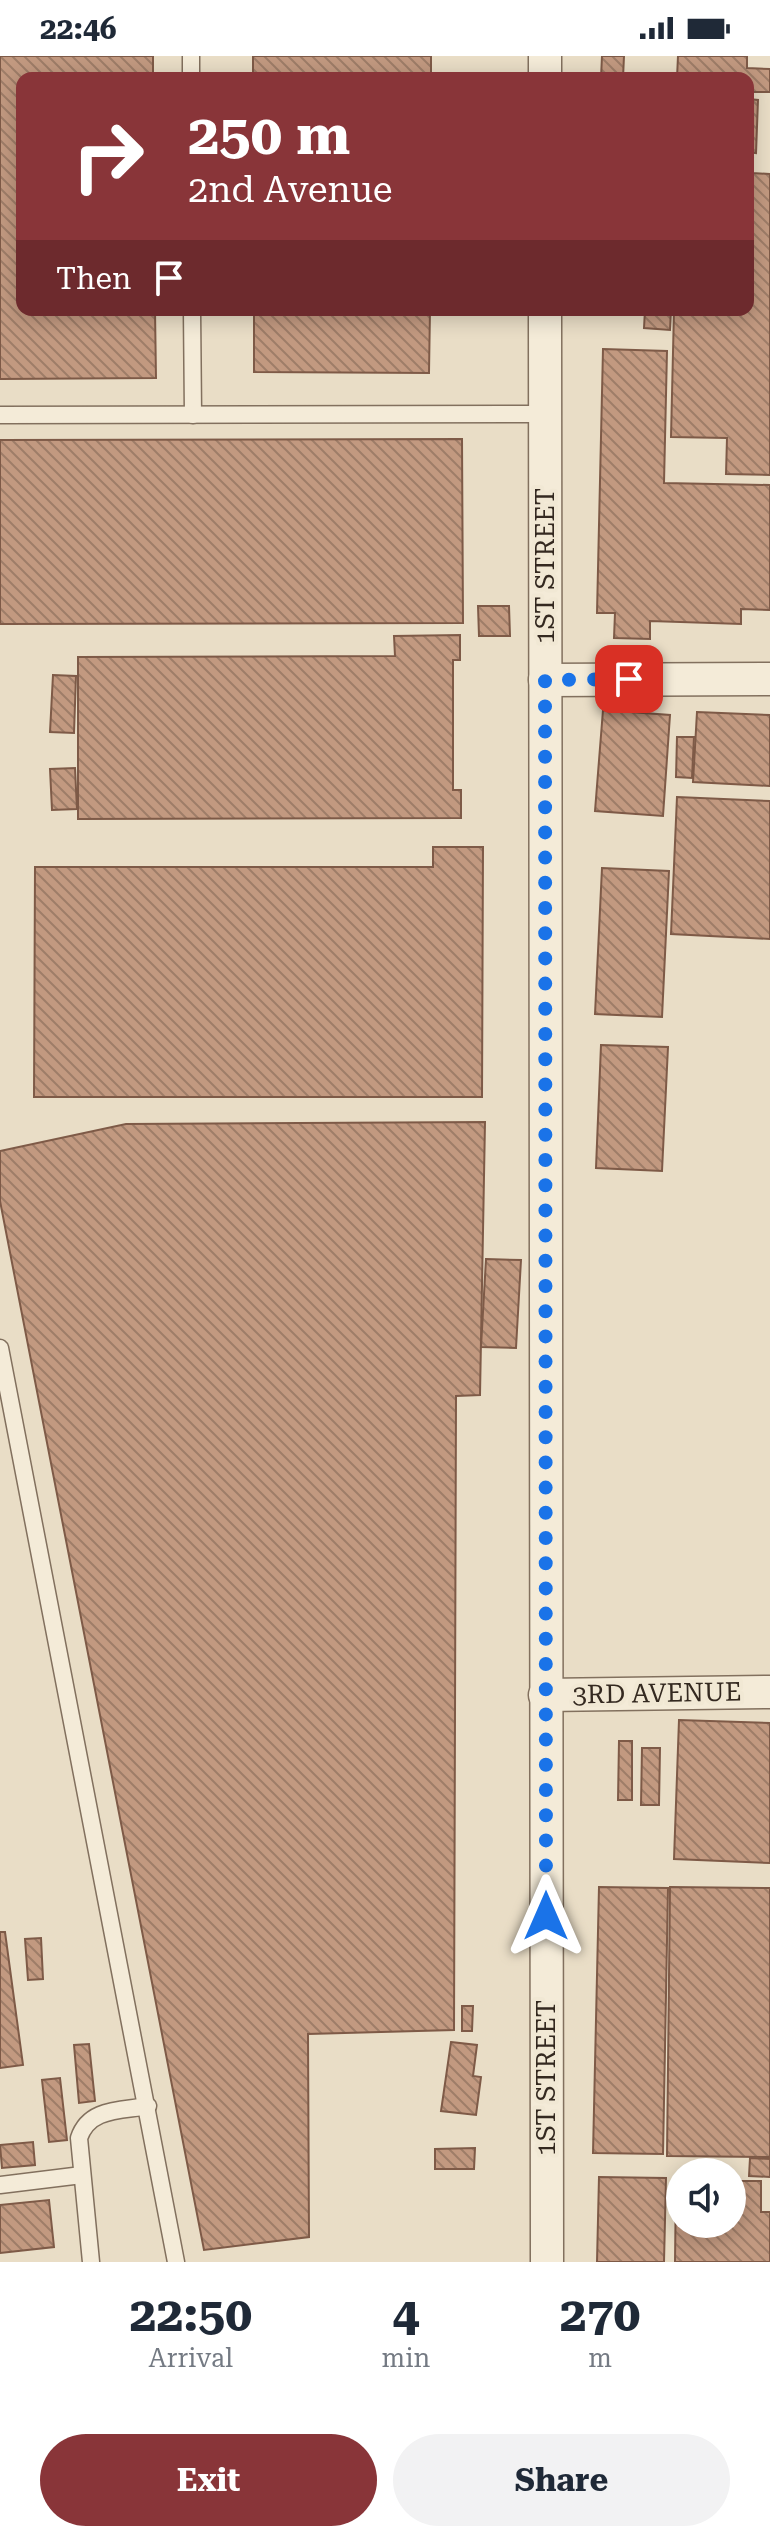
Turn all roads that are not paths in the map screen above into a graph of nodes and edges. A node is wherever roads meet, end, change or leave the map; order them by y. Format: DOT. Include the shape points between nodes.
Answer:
graph roads {
  1 [pos="192,316"];
  2 [pos="545,316"];
  3 [pos="544,414"];
  4 [pos="0,415"];
  5 [pos="193,415"];
  6 [pos="770,679"];
  7 [pos="545,680"];
  8 [pos="0,1348"];
  9 [pos="770,1692"];
  10 [pos="545,1695"];
  11 [pos="148,2106"];
  12 [pos="82,2175"];
  13 [pos="0,2185"];
  14 [pos="89,2262"];
  15 [pos="176,2262"];
  16 [pos="547,2262"];
  1 -- 5 [label="lane"];
  2 -- 3 [label="street, 1ST STREET"];
  3 -- 5 [label="lane"];
  3 -- 7 [label="street, 1ST STREET"];
  4 -- 5 [label="lane"];
  6 -- 7 [label="street"];
  7 -- 10 [label="street, 1ST STREET"];
  8 -- 11 [label="lane"];
  9 -- 10 [label="street, 3RD AVENUE"];
  10 -- 16 [label="street, 1ST STREET"];
  11 -- 12 [label="lane" via="92,2116 79,2138"];
  11 -- 15 [label="lane"];
  12 -- 13 [label="lane"];
  12 -- 14 [label="lane"];
}
